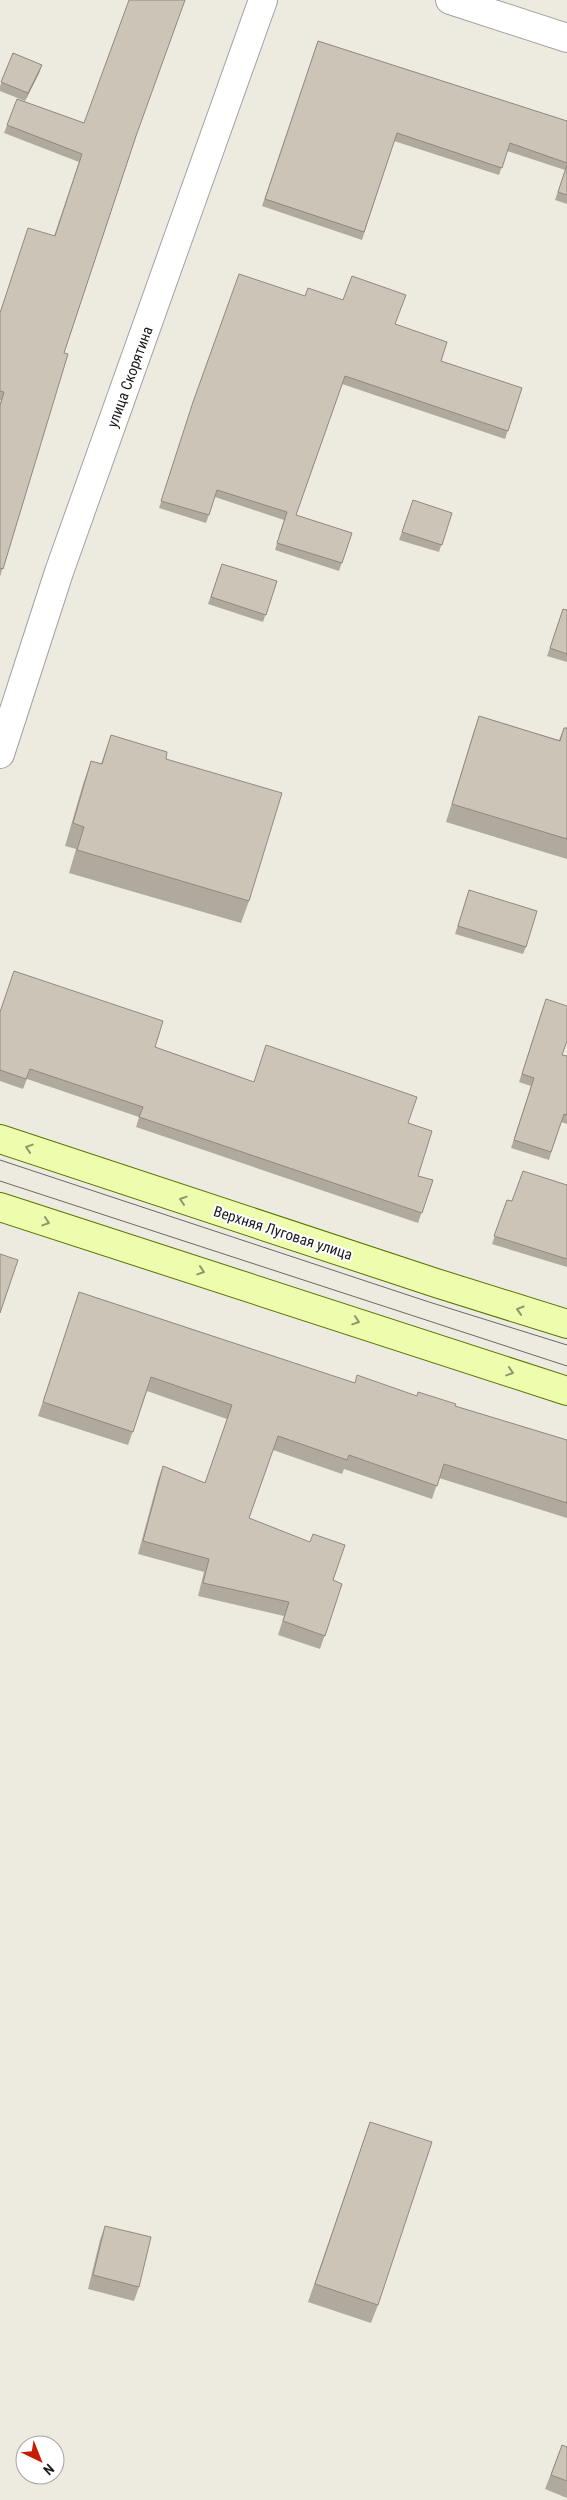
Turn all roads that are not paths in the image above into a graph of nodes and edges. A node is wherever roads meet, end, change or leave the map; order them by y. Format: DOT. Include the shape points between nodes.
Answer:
graph roads {
  1 [pos="263,0"];
  2 [pos="450,0"];
  3 [pos="567,38"];
  4 [pos="0,754"];
  5 [pos="0,1139"];
  6 [pos="0,1207"];
  7 [pos="567,1324"];
  8 [pos="567,1391"];
  1 -- 4 [label="street, улица Скорятина" via="59,572"];
  2 -- 3 [label="street"];
  7 -- 5 [label="street, Верхняя Луговая улица, one-way"];
  6 -- 8 [label="street, one-way"];
}
